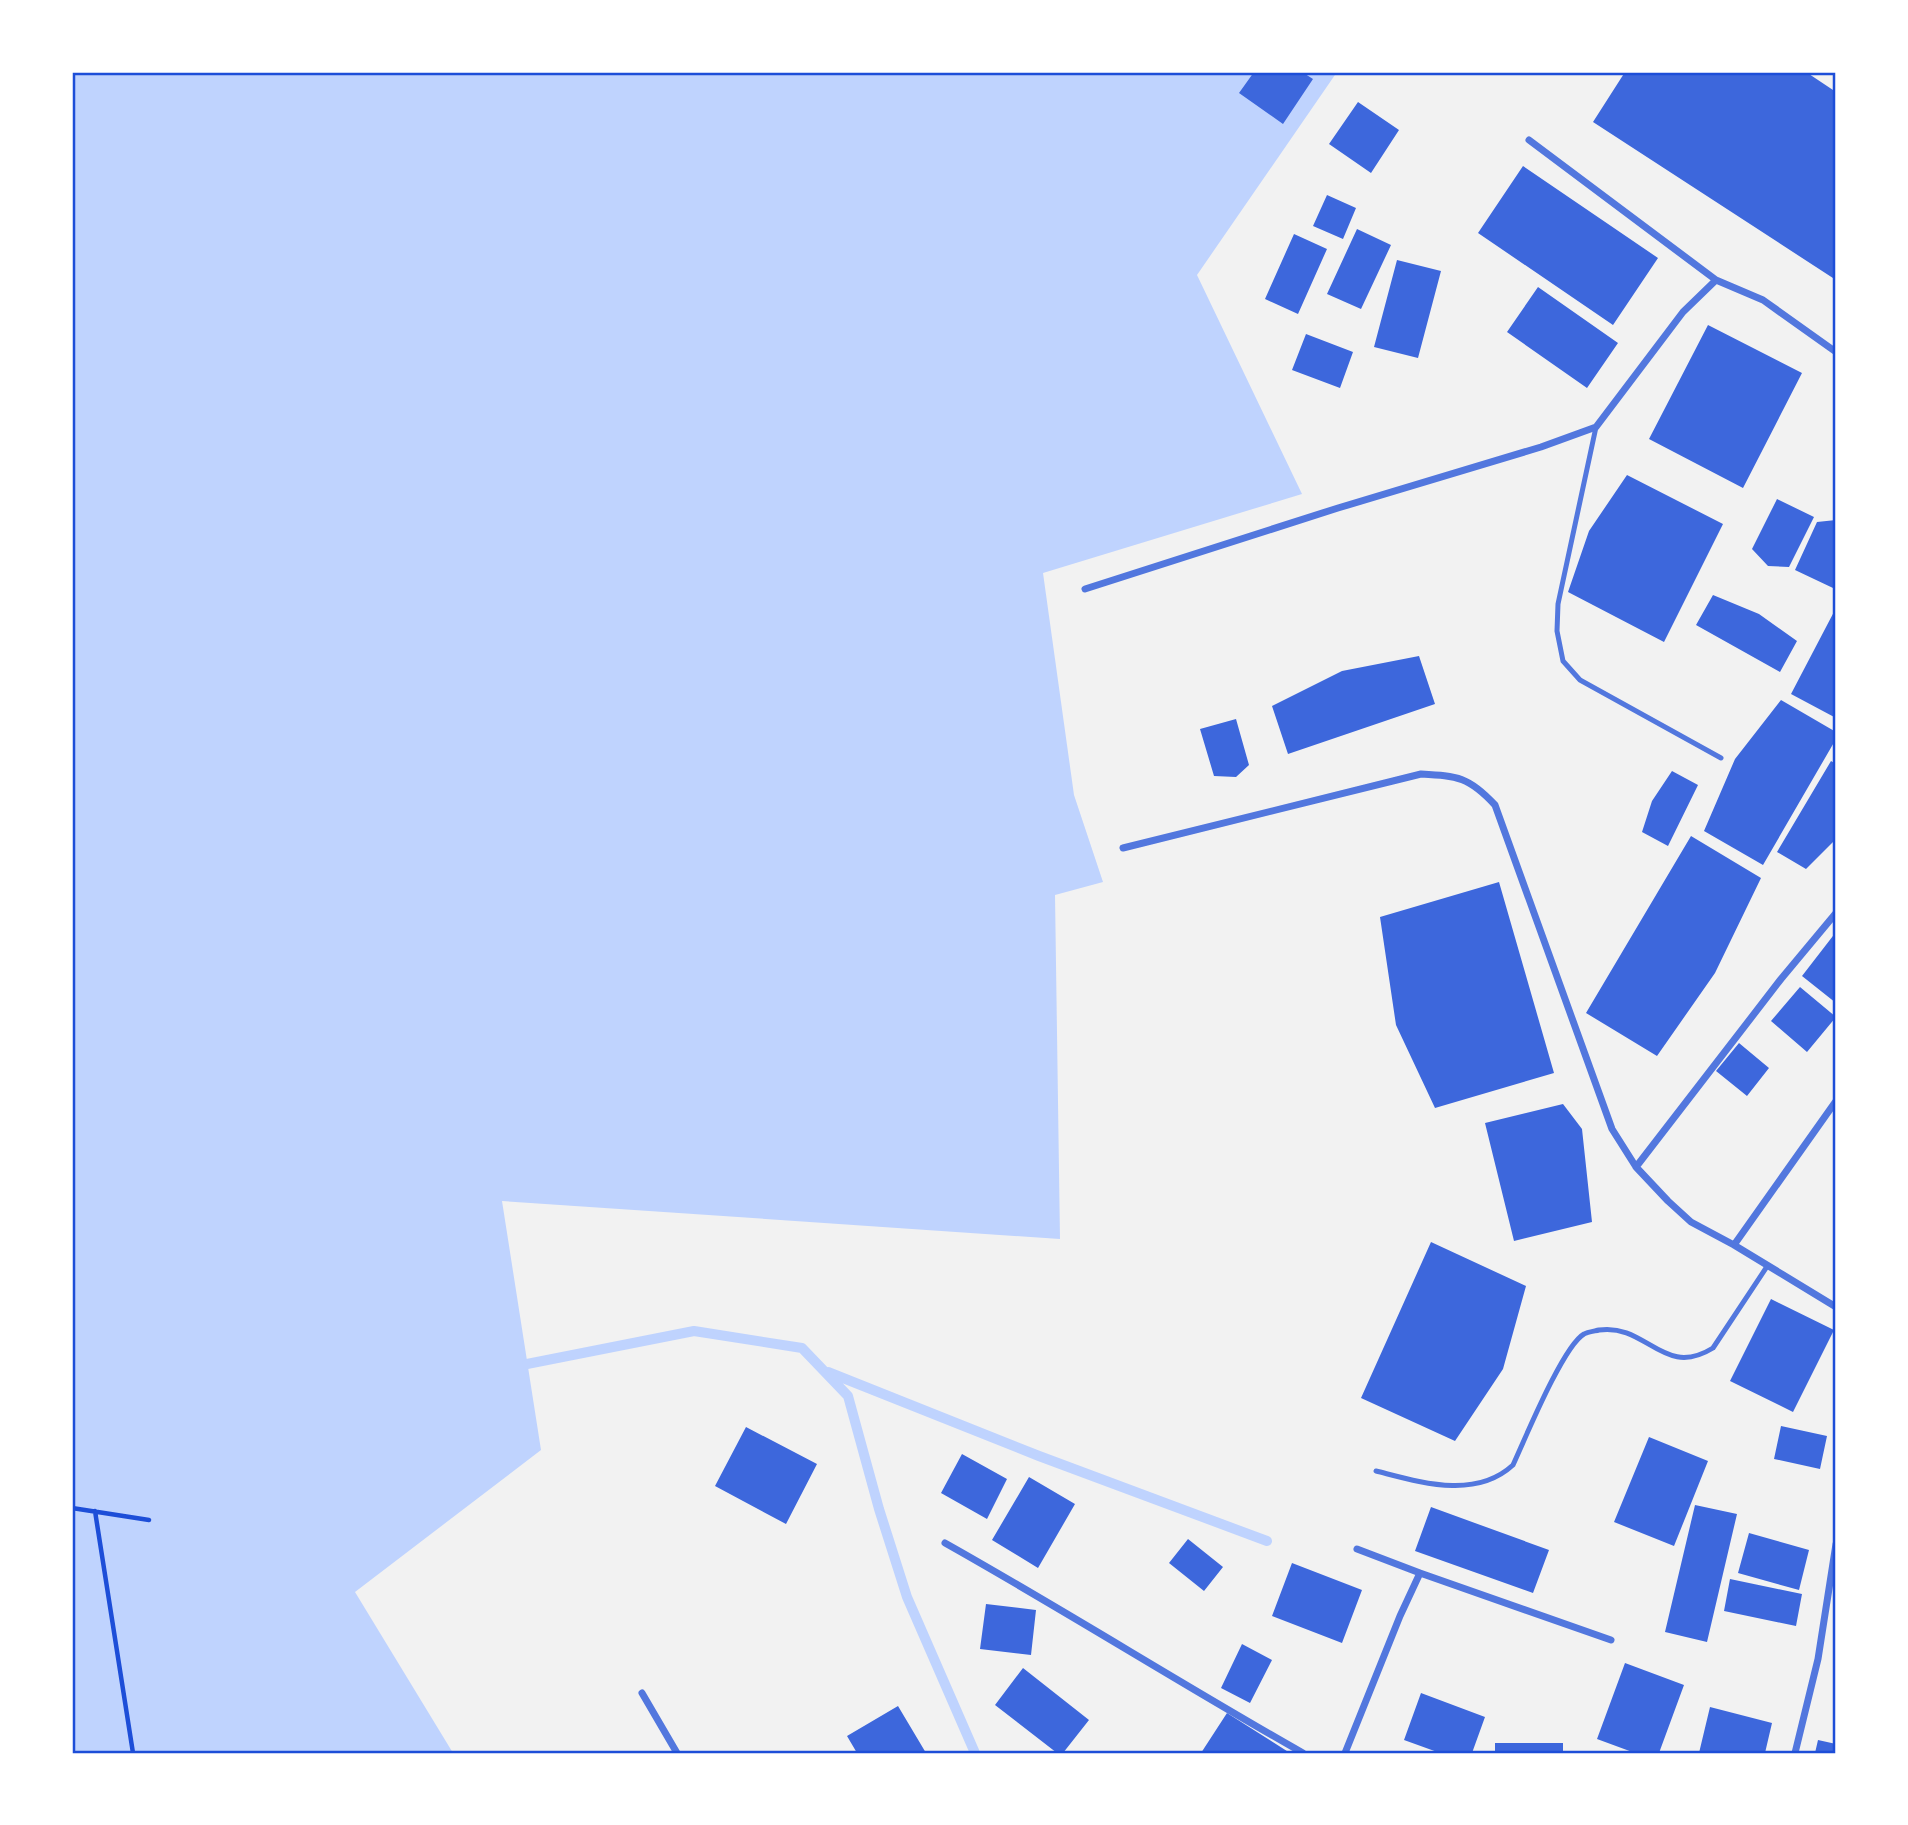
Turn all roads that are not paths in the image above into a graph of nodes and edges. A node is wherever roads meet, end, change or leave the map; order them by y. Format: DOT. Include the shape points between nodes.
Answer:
graph roads {
  1 [pos="1529,140"];
  2 [pos="1716,280"];
  3 [pos="1836,352"];
  4 [pos="1596,427"];
  5 [pos="1085,589"];
  6 [pos="1721,758"];
  7 [pos="1123,848"];
  8 [pos="1836,913"];
  9 [pos="1836,1101"];
  10 [pos="1636,1167"];
  11 [pos="1734,1245"];
  12 [pos="1768,1265"];
  13 [pos="1836,1307"];
  14 [pos="1376,1471"];
  15 [pos="945,1543"];
  16 [pos="1836,1544"];
  17 [pos="1357,1549"];
  18 [pos="1420,1573"];
  19 [pos="1611,1640"];
  20 [pos="642,1693"];
  21 [pos="677,1753"];
  22 [pos="1303,1753"];
  23 [pos="1345,1753"];
  24 [pos="1795,1753"];
  1 -- 2 [label="street"];
  2 -- 3 [label="street" via="1762,300"];
  2 -- 4 [label="street" via="1683,312"];
  4 -- 5 [label="street"];
  4 -- 6 [label="lane" via="1558,604 1563,661 1580,680"];
  7 -- 10 [label="street" via="1421,775 1454,776 1478,786 1495,805 1612,1129"];
  8 -- 10 [label="street"];
  9 -- 11 [label="street"];
  10 -- 11 [label="street" via="1691,1222"];
  11 -- 12 [label="street"];
  12 -- 13 [label="street"];
  12 -- 14 [label="lane" via="1713,1348 1700,1356 1671,1356 1614,1329 1584,1334 1566,1353 1513,1465 1502,1475 1451,1486"];
  15 -- 22 [label="street"];
  16 -- 24 [label="street" via="1818,1659"];
  17 -- 18 [label="street"];
  18 -- 19 [label="street"];
  18 -- 23 [label="street"];
  20 -- 21 [label="street"];
}
